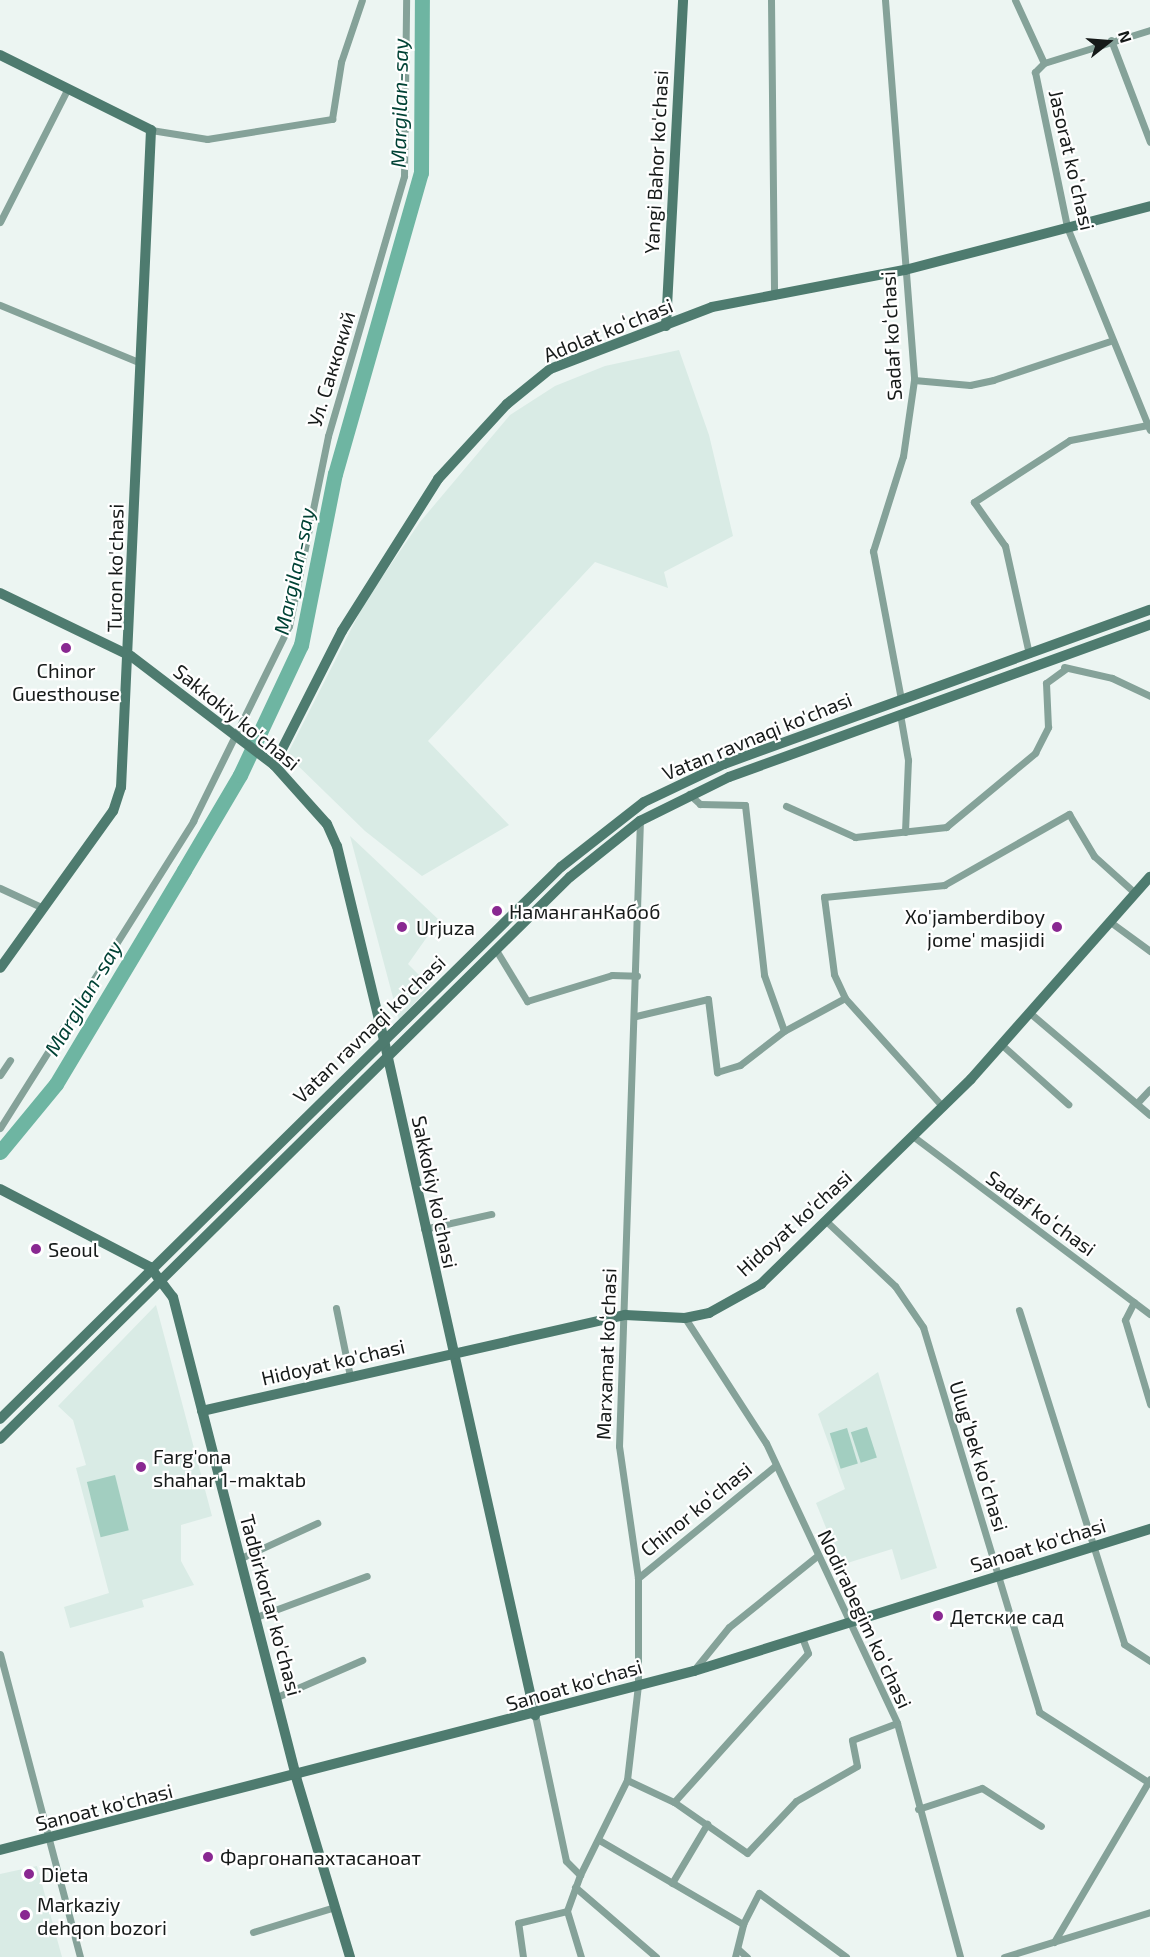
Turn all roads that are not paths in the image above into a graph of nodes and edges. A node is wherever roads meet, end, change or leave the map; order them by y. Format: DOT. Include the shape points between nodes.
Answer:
graph roads {
  1 [pos="362,0"];
  2 [pos="406,0"];
  3 [pos="683,0"];
  4 [pos="771,0"];
  5 [pos="885,0"];
  6 [pos="1015,0"];
  7 [pos="1150,30"];
  8 [pos="1111,40"];
  9 [pos="0,55"];
  10 [pos="1044,63"];
  11 [pos="68,88"];
  12 [pos="151,130"];
  13 [pos="1150,142"];
  14 [pos="1150,206"];
  15 [pos="0,222"];
  16 [pos="1067,227"];
  17 [pos="905,270"];
  18 [pos="774,296"];
  19 [pos="0,306"];
  20 [pos="666,326"];
  21 [pos="1113,340"];
  22 [pos="138,362"];
  23 [pos="914,380"];
  24 [pos="1149,428"];
  25 [pos="0,593"];
  26 [pos="1150,610"];
  27 [pos="1150,625"];
  28 [pos="1029,654"];
  29 [pos="131,656"];
  30 [pos="1062,665"];
  31 [pos="925,691"];
  32 [pos="1150,696"];
  33 [pos="901,699"];
  34 [pos="929,704"];
  35 [pos="900,714"];
  36 [pos="238,737"];
  37 [pos="274,765"];
  38 [pos="689,794"];
  39 [pos="786,806"];
  40 [pos="640,821"];
  41 [pos="905,832"];
  42 [pos="1150,877"];
  43 [pos="0,888"];
  44 [pos="1135,893"];
  45 [pos="43,908"];
  46 [pos="1109,921"];
  47 [pos="496,950"];
  48 [pos="1150,951"];
  49 [pos="0,968"];
  50 [pos="637,976"];
  51 [pos="845,998"];
  52 [pos="1030,1013"];
  53 [pos="636,1016"];
  54 [pos="784,1032"];
  55 [pos="384,1040"];
  56 [pos="1002,1045"];
  57 [pos="387,1057"];
  58 [pos="10,1060"];
  59 [pos="0,1075"];
  60 [pos="1150,1089"];
  61 [pos="1137,1103"];
  62 [pos="1068,1104"];
  63 [pos="943,1107"];
  64 [pos="1150,1115"];
  65 [pos="0,1128"];
  66 [pos="914,1137"];
  67 [pos="0,1189"];
  68 [pos="491,1214"];
  69 [pos="826,1221"];
  70 [pos="424,1229"];
  71 [pos="150,1267"];
  72 [pos="161,1279"];
  73 [pos="1134,1302"];
  74 [pos="336,1308"];
  75 [pos="1019,1310"];
  76 [pos="1150,1314"];
  77 [pos="625,1315"];
  78 [pos="685,1318"];
  79 [pos="452,1352"];
  80 [pos="350,1376"];
  81 [pos="1150,1404"];
  82 [pos="202,1411"];
  83 [pos="0,1419"];
  84 [pos="0,1439"];
  85 [pos="776,1465"];
  86 [pos="317,1523"];
  87 [pos="1150,1528"];
  88 [pos="1092,1547"];
  89 [pos="817,1556"];
  90 [pos="241,1557"];
  91 [pos="367,1576"];
  92 [pos="999,1576"];
  93 [pos="638,1578"];
  94 [pos="256,1617"];
  95 [pos="848,1622"];
  96 [pos="802,1637"];
  97 [pos="0,1654"];
  98 [pos="362,1660"];
  99 [pos="1150,1661"];
  100 [pos="694,1671"];
  101 [pos="638,1685"];
  102 [pos="277,1697"];
  103 [pos="535,1715"];
  104 [pos="897,1723"];
  105 [pos="296,1776"];
  106 [pos="627,1780"];
  107 [pos="1149,1780"];
  108 [pos="674,1802"];
  109 [pos="918,1809"];
  110 [pos="707,1824"];
  111 [pos="1041,1826"];
  112 [pos="49,1839"];
  113 [pos="598,1840"];
  114 [pos="0,1850"];
  115 [pos="580,1875"];
  116 [pos="672,1883"];
  117 [pos="576,1887"];
  118 [pos="335,1907"];
  119 [pos="567,1911"];
  120 [pos="1150,1912"];
  121 [pos="743,1924"];
  122 [pos="253,1932"];
  123 [pos="1054,1942"];
  124 [pos="737,1953"];
  125 [pos="80,1957"];
  126 [pos="350,1957"];
  127 [pos="523,1957"];
  128 [pos="581,1957"];
  129 [pos="656,1957"];
  130 [pos="747,1957"];
  131 [pos="846,1957"];
  132 [pos="960,1957"];
  133 [pos="1004,1957"];
  1 -- 12 [label="street" via="341,63 332,119 207,139"];
  2 -- 36 [label="street, Ул. Саккокий" via="404,176 328,436 289,626"];
  3 -- 20 [label="main road, Yangi Bahor ko'chasi"];
  4 -- 18 [label="street"];
  5 -- 17 [label="street, Sadaf koʻchasi"];
  6 -- 10 [label="street, Jasorat koʻchasi"];
  7 -- 8 [label="street"];
  8 -- 10 [label="street"];
  8 -- 13 [label="street"];
  9 -- 11 [label="main road"];
  10 -- 16 [label="street, Jasorat koʻchasi" via="1035,72"];
  11 -- 12 [label="main road"];
  11 -- 15 [label="street"];
  12 -- 22 [label="main road, Turon ko'chasi"];
  14 -- 16 [label="main road, Adolat koʻchasi"];
  16 -- 17 [label="main road, Adolat koʻchasi"];
  16 -- 21 [label="street, Jasorat koʻchasi"];
  17 -- 18 [label="main road, Adolat koʻchasi"];
  17 -- 23 [label="street, Sadaf koʻchasi"];
  18 -- 20 [label="main road, Adolat koʻchasi" via="712,307"];
  19 -- 22 [label="street"];
  20 -- 37 [label="main road, Adolat koʻchasi" via="550,369 507,404 438,479 342,632"];
  21 -- 23 [label="street" via="993,380 970,384"];
  21 -- 24 [label="street, Jasorat koʻchasi"];
  22 -- 29 [label="main road, Turon ko'chasi"];
  23 -- 33 [label="street, Sadaf koʻchasi" via="903,456 873,551"];
  24 -- 28 [label="street" via="1070,440 974,502 1005,546"];
  25 -- 29 [label="main road, Sakkokiy ko'chasi"];
  26 -- 28 [label="main road, Vatan ravnaqi ko'chasi"];
  27 -- 30 [label="main road, Vatan ravnaqi ko'chasi"];
  28 -- 31 [label="main road, Vatan ravnaqi ko'chasi"];
  29 -- 36 [label="main road, Sakkokiy ko'chasi"];
  29 -- 45 [label="main road, Turon ko'chasi" via="119,800"];
  30 -- 32 [label="street" via="1112,678"];
  30 -- 34 [label="main road, Vatan ravnaqi ko'chasi"];
  30 -- 41 [label="street" via="1050,675 1046,734 1021,770 946,827"];
  31 -- 33 [label="main road, Vatan ravnaqi ko'chasi"];
  31 -- 34 [label="main road"];
  33 -- 55 [label="main road, Vatan ravnaqi ko'chasi" via="707,771 644,802 561,867"];
  34 -- 35 [label="main road, Vatan ravnaqi ko'chasi"];
  35 -- 38 [label="main road, Vatan ravnaqi ko'chasi"];
  35 -- 41 [label="street" via="908,760"];
  36 -- 37 [label="main road, Sakkokiy ko'chasi"];
  36 -- 65 [label="street, Ул. Саккокий" via="150,894"];
  37 -- 55 [label="main road, Sakkokiy ko'chasi" via="316,808 338,846"];
  38 -- 40 [label="main road, Vatan ravnaqi ko'chasi"];
  38 -- 54 [label="street" via="700,804 745,805 764,975"];
  39 -- 41 [label="street" via="855,837"];
  40 -- 47 [label="main road, Vatan ravnaqi ko'chasi" via="570,877"];
  40 -- 50 [label="street, Marxamat koʻchasi"];
  42 -- 44 [label="main road, Hidoyat ko'chasi"];
  43 -- 45 [label="street"];
  44 -- 46 [label="main road, Hidoyat ko'chasi"];
  44 -- 51 [label="street" via="1094,856 1069,814 944,885 824,897 834,974"];
  45 -- 49 [label="main road, Turon ko'chasi"];
  46 -- 48 [label="street"];
  46 -- 52 [label="main road, Hidoyat ko'chasi"];
  47 -- 50 [label="street" via="527,1001 612,975"];
  47 -- 57 [label="main road, Vatan ravnaqi ko'chasi"];
  50 -- 53 [label="street, Marxamat koʻchasi"];
  51 -- 54 [label="street"];
  51 -- 63 [label="street"];
  52 -- 56 [label="main road, Hidoyat ko'chasi"];
  52 -- 61 [label="street"];
  53 -- 54 [label="street" via="708,999 717,1072 740,1065"];
  53 -- 77 [label="street, Marxamat koʻchasi"];
  55 -- 57 [label="main road, Sakkokiy ko'chasi"];
  55 -- 71 [label="main road, Vatan ravnaqi ko'chasi"];
  56 -- 62 [label="street"];
  56 -- 63 [label="main road, Hidoyat ko'chasi"];
  57 -- 70 [label="main road, Sakkokiy ko'chasi"];
  57 -- 72 [label="main road, Vatan ravnaqi ko'chasi"];
  58 -- 59 [label="street"];
  60 -- 61 [label="street"];
  61 -- 64 [label="street"];
  63 -- 66 [label="main road, Hidoyat ko'chasi"];
  66 -- 69 [label="main road, Hidoyat ko'chasi"];
  66 -- 73 [label="street, Sadaf koʻchasi"];
  67 -- 71 [label="main road"];
  68 -- 70 [label="street"];
  69 -- 78 [label="main road, Hidoyat ko'chasi" via="760,1284 709,1313"];
  69 -- 92 [label="street, Ulugʻbek koʻchasi" via="895,1286 923,1327"];
  70 -- 79 [label="main road, Sakkokiy ko'chasi"];
  71 -- 72 [label="main road, Tadbirkorlar ko'chasi"];
  71 -- 83 [label="main road"];
  72 -- 82 [label="main road, Tadbirkorlar ko'chasi" via="173,1297"];
  72 -- 84 [label="main road"];
  73 -- 76 [label="street, Sadaf koʻchasi"];
  73 -- 81 [label="street" via="1125,1320"];
  74 -- 80 [label="street"];
  75 -- 88 [label="street"];
  77 -- 78 [label="main road, Hidoyat ko'chasi"];
  77 -- 79 [label="main road, Hidoyat ko'chasi"];
  77 -- 93 [label="street, Marxamat koʻchasi" via="619,1446"];
  78 -- 85 [label="street, Nodirabegim koʻchasi" via="746,1407"];
  79 -- 80 [label="main road, Hidoyat ko'chasi"];
  79 -- 103 [label="main road, Sakkokiy ko'chasi"];
  80 -- 82 [label="main road, Hidoyat ko'chasi"];
  82 -- 90 [label="main road, Tadbirkorlar ko'chasi"];
  85 -- 89 [label="street, Nodirabegim koʻchasi"];
  85 -- 93 [label="street, Chinor koʻchasi"];
  86 -- 90 [label="street"];
  87 -- 88 [label="main road, Sanoat ko'chasi"];
  88 -- 92 [label="main road, Sanoat ko'chasi"];
  88 -- 99 [label="street" via="1124,1644"];
  89 -- 95 [label="street, Nodirabegim koʻchasi"];
  89 -- 100 [label="street" via="729,1627"];
  90 -- 94 [label="main road, Tadbirkorlar ko'chasi"];
  91 -- 94 [label="street"];
  92 -- 95 [label="main road, Sanoat ko'chasi"];
  92 -- 107 [label="street, Ulugʻbek koʻchasi" via="1039,1712"];
  93 -- 101 [label="street, Marxamat koʻchasi"];
  94 -- 102 [label="main road, Tadbirkorlar ko'chasi"];
  95 -- 96 [label="main road, Sanoat ko'chasi"];
  95 -- 104 [label="street, Nodirabegim koʻchasi"];
  96 -- 100 [label="main road, Sanoat ko'chasi"];
  96 -- 108 [label="street" via="808,1653"];
  97 -- 112 [label="street"];
  98 -- 102 [label="street"];
  100 -- 101 [label="main road, Sanoat ko'chasi"];
  101 -- 103 [label="main road, Sanoat ko'chasi"];
  101 -- 106 [label="street, Marxamat koʻchasi"];
  102 -- 105 [label="main road, Tadbirkorlar ko'chasi"];
  103 -- 105 [label="main road, Sanoat ko'chasi"];
  103 -- 115 [label="street, Sakkokiy ko'chasi" via="566,1861"];
  104 -- 109 [label="street, Nodirabegim koʻchasi"];
  104 -- 110 [label="street" via="852,1740 857,1766 796,1801 752,1851"];
  105 -- 112 [label="main road, Sanoat ko'chasi"];
  105 -- 118 [label="main road, Tadbirkorlar ko'chasi"];
  106 -- 108 [label="street"];
  106 -- 113 [label="street, Marxamat koʻchasi"];
  107 -- 123 [label="street"];
  108 -- 110 [label="street"];
  109 -- 111 [label="street" via="982,1788"];
  109 -- 132 [label="street, Nodirabegim koʻchasi"];
  110 -- 116 [label="street"];
  112 -- 114 [label="main road, Sanoat ko'chasi"];
  112 -- 125 [label="street"];
  113 -- 115 [label="street, Marxamat koʻchasi"];
  113 -- 116 [label="street"];
  115 -- 117 [label="street"];
  116 -- 121 [label="street"];
  117 -- 119 [label="street"];
  117 -- 129 [label="street"];
  118 -- 122 [label="street"];
  118 -- 126 [label="main road, Tadbirkorlar ko'chasi"];
  119 -- 127 [label="street" via="518,1923"];
  119 -- 128 [label="street"];
  120 -- 123 [label="street"];
  121 -- 124 [label="street"];
  121 -- 131 [label="street" via="759,1893"];
  123 -- 133 [label="street"];
  124 -- 130 [label="street"];
}
